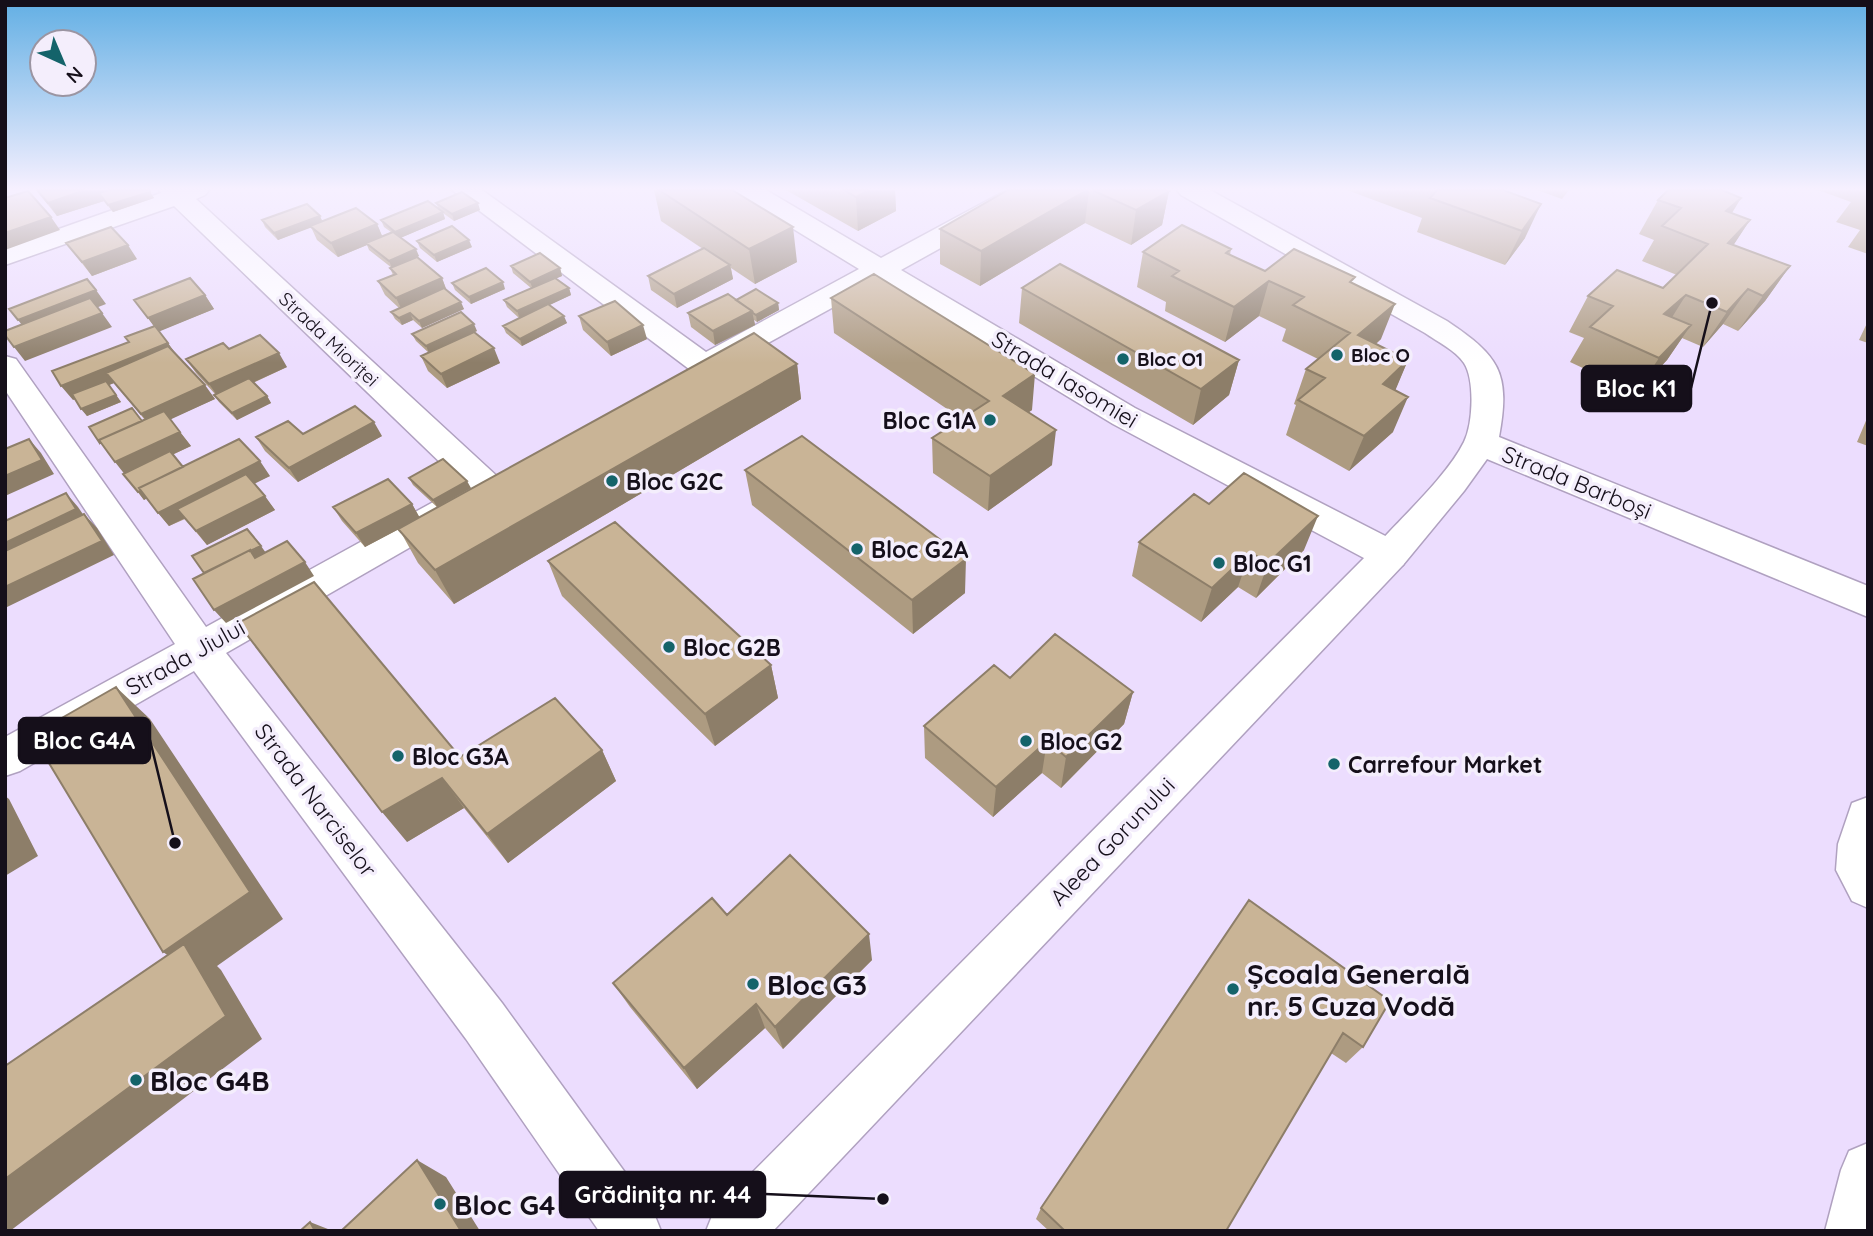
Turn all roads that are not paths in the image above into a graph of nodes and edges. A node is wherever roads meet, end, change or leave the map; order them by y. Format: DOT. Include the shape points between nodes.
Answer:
graph roads {
  1 [pos="30,248"];
  2 [pos="243,248"];
  3 [pos="537,248"];
  4 [pos="846,248"];
  5 [pos="921,248"];
  6 [pos="1294,248"];
  7 [pos="5,257"];
  8 [pos="882,269"];
  9 [pos="5,366"];
  10 [pos="1481,443"];
  11 [pos="499,480"];
  12 [pos="1390,555"];
  13 [pos="1868,602"];
  14 [pos="200,649"];
  15 [pos="5,758"];
  16 [pos="1868,817"];
  17 [pos="1868,886"];
  18 [pos="1868,1170"];
  19 [pos="633,1231"];
  20 [pos="734,1231"];
  21 [pos="1853,1231"];
  1 -- 7 [label="street"];
  2 -- 11 [label="street, Strada Mioriței"];
  3 -- 8 [label="street" via="692,372"];
  4 -- 8 [label="street, Strada Iasomiei"];
  5 -- 8 [label="street"];
  6 -- 10 [label="street, Strada Barboși" via="1436,327 1473,353 1483,369 1490,401"];
  8 -- 12 [label="street, Strada Iasomiei" via="1124,416"];
  9 -- 14 [label="street, Strada Narciselor"];
  10 -- 12 [label="street, Aleea Gorunului"];
  10 -- 13 [label="street, Strada Barboși"];
  11 -- 14 [label="street, Strada Jiului"];
  12 -- 20 [label="street, Aleea Gorunului"];
  14 -- 15 [label="street, Strada Jiului"];
  14 -- 19 [label="street, Strada Narciselor" via="484,1021"];
  16 -- 17 [label="street" via="1857,860 1858,874"];
  18 -- 21 [label="street"];
}
